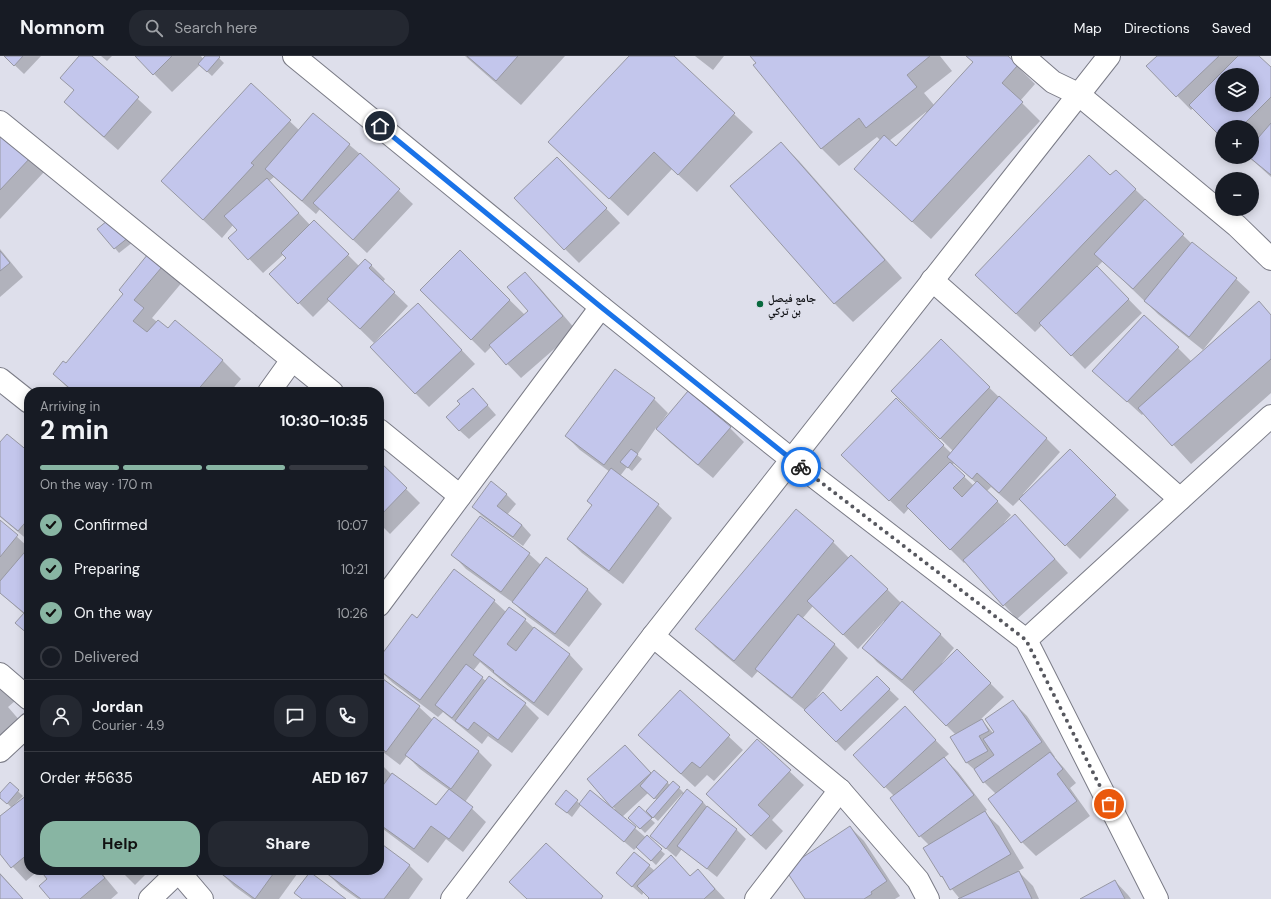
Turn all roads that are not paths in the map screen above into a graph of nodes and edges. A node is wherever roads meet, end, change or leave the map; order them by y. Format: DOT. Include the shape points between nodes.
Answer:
graph roads {
  1 [pos="294,56"];
  2 [pos="1023,56"];
  3 [pos="1109,56"];
  4 [pos="1078,94"];
  5 [pos="0,122"];
  6 [pos="1271,259"];
  7 [pos="932,280"];
  8 [pos="601,307"];
  9 [pos="292,360"];
  10 [pos="0,379"];
  11 [pos="273,387"];
  12 [pos="326,387"];
  13 [pos="24,398"];
  14 [pos="1271,416"];
  15 [pos="384,434"];
  16 [pos="791,459"];
  17 [pos="460,496"];
  18 [pos="1180,499"];
  19 [pos="384,598"];
  20 [pos="653,636"];
  21 [pos="1026,640"];
  22 [pos="0,674"];
  23 [pos="24,694"];
  24 [pos="24,729"];
  25 [pos="0,751"];
  26 [pos="840,790"];
  27 [pos="176,875"];
  28 [pos="183,875"];
  29 [pos="150,899"];
  30 [pos="202,899"];
  31 [pos="452,899"];
  32 [pos="756,899"];
  33 [pos="928,899"];
  34 [pos="1157,899"];
  1 -- 8 [label="street"];
  2 -- 4 [label="street" via="1053,82"];
  3 -- 4 [label="street"];
  4 -- 6 [label="street" via="1237,226"];
  4 -- 7 [label="street"];
  5 -- 9 [label="street"];
  7 -- 16 [label="street"];
  7 -- 18 [label="street"];
  8 -- 16 [label="street"];
  8 -- 17 [label="street"];
  9 -- 11 [label="street"];
  9 -- 12 [label="street"];
  10 -- 13 [label="street"];
  14 -- 18 [label="street"];
  15 -- 17 [label="street"];
  16 -- 20 [label="street"];
  16 -- 21 [label="street"];
  17 -- 19 [label="street"];
  18 -- 21 [label="street"];
  20 -- 26 [label="street"];
  20 -- 31 [label="street"];
  21 -- 34 [label="street"];
  22 -- 23 [label="street"];
  24 -- 25 [label="street"];
  26 -- 32 [label="street"];
  26 -- 33 [label="street" via="918,880"];
  27 -- 29 [label="street"];
  28 -- 30 [label="street"];
}
